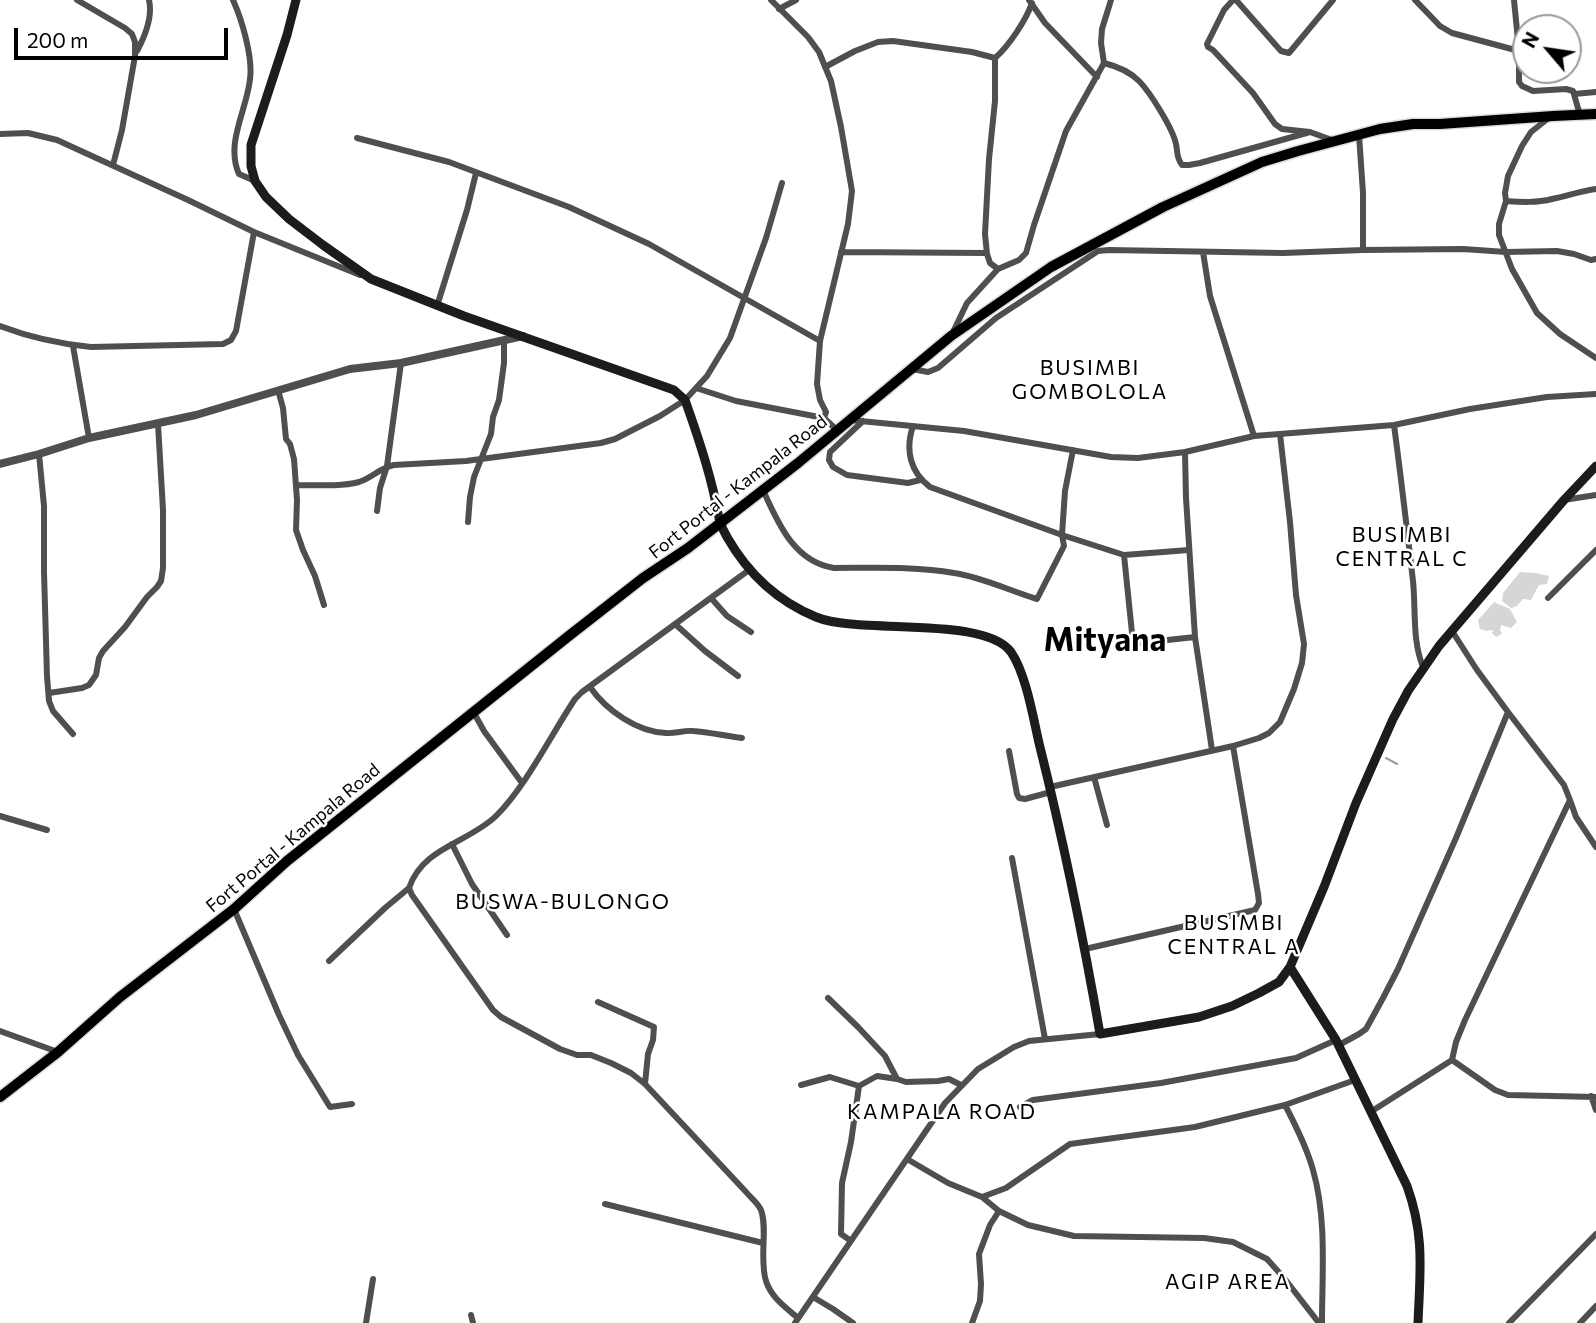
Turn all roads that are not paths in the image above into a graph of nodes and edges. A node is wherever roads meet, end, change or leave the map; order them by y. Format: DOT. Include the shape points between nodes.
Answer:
graph roads {
  1 [pos="77,0"];
  2 [pos="149,0"];
  3 [pos="233,0"];
  4 [pos="296,0"];
  5 [pos="771,0"];
  6 [pos="796,0"];
  7 [pos="1111,0"];
  8 [pos="1234,0"];
  9 [pos="1333,0"];
  10 [pos="1415,0"];
  11 [pos="1031,2"];
  12 [pos="779,9"];
  13 [pos="1512,49"];
  14 [pos="135,56"];
  15 [pos="995,58"];
  16 [pos="1104,63"];
  17 [pos="825,67"];
  18 [pos="1097,77"];
  19 [pos="1520,84"];
  20 [pos="1596,92"];
  21 [pos="1574,94"];
  22 [pos="1596,114"];
  23 [pos="1580,115"];
  24 [pos="1553,116"];
  25 [pos="1311,132"];
  26 [pos="0,134"];
  27 [pos="1359,135"];
  28 [pos="357,138"];
  29 [pos="1336,141"];
  30 [pos="113,165"];
  31 [pos="477,173"];
  32 [pos="256,181"];
  33 [pos="782,183"];
  34 [pos="1596,189"];
  35 [pos="1506,201"];
  36 [pos="254,232"];
  37 [pos="1363,250"];
  38 [pos="841,252"];
  39 [pos="1203,252"];
  40 [pos="1506,252"];
  41 [pos="986,253"];
  42 [pos="1596,259"];
  43 [pos="998,269"];
  44 [pos="371,279"];
  45 [pos="744,299"];
  46 [pos="437,306"];
  47 [pos="0,326"];
  48 [pos="523,336"];
  49 [pos="951,336"];
  50 [pos="504,341"];
  51 [pos="820,341"];
  52 [pos="74,346"];
  53 [pos="1596,358"];
  54 [pos="401,363"];
  55 [pos="912,369"];
  56 [pos="696,388"];
  57 [pos="278,390"];
  58 [pos="1596,394"];
  59 [pos="685,400"];
  60 [pos="824,418"];
  61 [pos="850,420"];
  62 [pos="863,421"];
  63 [pos="158,424"];
  64 [pos="1394,425"];
  65 [pos="913,426"];
  66 [pos="837,430"];
  67 [pos="1280,434"];
  68 [pos="1254,436"];
  69 [pos="89,438"];
  70 [pos="1073,450"];
  71 [pos="1185,452"];
  72 [pos="39,454"];
  73 [pos="481,458"];
  74 [pos="0,464"];
  75 [pos="387,466"];
  76 [pos="1596,466"];
  77 [pos="920,480"];
  78 [pos="296,485"];
  79 [pos="763,490"];
  80 [pos="1596,495"];
  81 [pos="1564,500"];
  82 [pos="377,511"];
  83 [pos="468,522"];
  84 [pos="720,523"];
  85 [pos="1062,535"];
  86 [pos="1189,550"];
  87 [pos="1596,550"];
  88 [pos="1124,555"];
  89 [pos="749,570"];
  90 [pos="711,598"];
  91 [pos="1548,598"];
  92 [pos="324,605"];
  93 [pos="675,624"];
  94 [pos="1452,631"];
  95 [pos="751,632"];
  96 [pos="1195,637"];
  97 [pos="1423,667"];
  98 [pos="738,676"];
  99 [pos="590,687"];
  100 [pos="49,693"];
  101 [pos="1508,712"];
  102 [pos="474,713"];
  103 [pos="73,734"];
  104 [pos="741,738"];
  105 [pos="1233,746"];
  106 [pos="1212,750"];
  107 [pos="1009,751"];
  108 [pos="1094,777"];
  109 [pos="522,783"];
  110 [pos="1050,789"];
  111 [pos="1570,800"];
  112 [pos="0,816"];
  113 [pos="1107,825"];
  114 [pos="47,830"];
  115 [pos="452,844"];
  116 [pos="1596,847"];
  117 [pos="1012,858"];
  118 [pos="409,888"];
  119 [pos="234,909"];
  120 [pos="507,935"];
  121 [pos="1085,949"];
  122 [pos="330,961"];
  123 [pos="1290,967"];
  124 [pos="828,999"];
  125 [pos="598,1002"];
  126 [pos="0,1031"];
  127 [pos="1100,1034"];
  128 [pos="1045,1039"];
  129 [pos="1338,1042"];
  130 [pos="58,1052"];
  131 [pos="1452,1060"];
  132 [pos="897,1079"];
  133 [pos="1355,1080"];
  134 [pos="645,1084"];
  135 [pos="801,1085"];
  136 [pos="961,1085"];
  137 [pos="859,1086"];
  138 [pos="0,1097"];
  139 [pos="1594,1097"];
  140 [pos="352,1104"];
  141 [pos="1285,1105"];
  142 [pos="1020,1107"];
  143 [pos="1596,1110"];
  144 [pos="1371,1111"];
  145 [pos="907,1159"];
  146 [pos="982,1196"];
  147 [pos="604,1204"];
  148 [pos="999,1211"];
  149 [pos="1596,1234"];
  150 [pos="851,1241"];
  151 [pos="763,1243"];
  152 [pos="373,1279"];
  153 [pos="813,1297"];
  154 [pos="1596,1306"];
  155 [pos="796,1321"];
  156 [pos="366,1323"];
  157 [pos="853,1323"];
  158 [pos="972,1323"];
  159 [pos="1321,1323"];
  160 [pos="1418,1323"];
  161 [pos="1509,1323"];
  162 [pos="1580,1323"];
  1 -- 14 [label="street" via="132,34"];
  2 -- 14 [label="street" via="145,35"];
  3 -- 32 [label="street" via="251,76 234,162 239,174"];
  4 -- 32 [label="main road" via="251,145"];
  5 -- 12 [label="street"];
  6 -- 12 [label="street"];
  7 -- 16 [label="street" via="1102,29"];
  8 -- 9 [label="street" via="1281,51 1289,53"];
  8 -- 25 [label="street" via="1224,10 1208,47 1253,93 1275,124"];
  10 -- 13 [label="street" via="1452,33"];
  11 -- 15 [label="street" via="1029,13"];
  11 -- 18 [label="street"];
  12 -- 17 [label="street" via="808,37"];
  14 -- 30 [label="street"];
  15 -- 17 [label="street" via="893,41 878,42"];
  15 -- 41 [label="street"];
  16 -- 18 [label="street"];
  16 -- 25 [label="street" via="1138,80 1161,111 1182,164"];
  17 -- 38 [label="street" via="852,191"];
  18 -- 43 [label="street" via="1066,131 1026,253"];
  19 -- 21 [label="street" via="1533,91 1570,90"];
  20 -- 21 [label="street"];
  21 -- 23 [label="street"];
  22 -- 23 [label="main road, Fort Portal - Kampala Road"];
  23 -- 24 [label="main road, Fort Portal - Kampala Road"];
  24 -- 27 [label="main road, Fort Portal - Kampala Road" via="1413,124"];
  24 -- 35 [label="street" via="1531,132 1522,146 1508,176"];
  25 -- 29 [label="street"];
  26 -- 30 [label="street" via="28,133 57,140"];
  27 -- 29 [label="main road, Fort Portal - Kampala Road"];
  27 -- 37 [label="street"];
  28 -- 31 [label="street"];
  29 -- 49 [label="main road, Fort Portal - Kampala Road" via="1262,162 1123,227 1051,267"];
  30 -- 36 [label="street"];
  31 -- 45 [label="street" via="569,207 649,244"];
  31 -- 46 [label="street"];
  32 -- 44 [label="main road" via="289,219"];
  33 -- 45 [label="street"];
  34 -- 35 [label="street" via="1550,200"];
  35 -- 40 [label="street" via="1499,224"];
  36 -- 44 [label="street"];
  36 -- 52 [label="street" via="231,340 223,344"];
  37 -- 39 [label="street"];
  37 -- 40 [label="street"];
  38 -- 41 [label="street"];
  38 -- 51 [label="street"];
  39 -- 55 [label="street" via="1098,251 996,318 938,368 928,372"];
  39 -- 68 [label="street" via="1210,296"];
  40 -- 42 [label="street" via="1556,251"];
  40 -- 53 [label="street" via="1537,313"];
  41 -- 43 [label="street"];
  43 -- 49 [label="street" via="967,303"];
  44 -- 46 [label="main road"];
  45 -- 51 [label="street"];
  45 -- 56 [label="street" via="730,338"];
  46 -- 48 [label="main road"];
  47 -- 52 [label="street"];
  48 -- 50 [label="street"];
  48 -- 59 [label="main road" via="662,385"];
  49 -- 55 [label="main road, Fort Portal - Kampala Road"];
  50 -- 54 [label="street"];
  50 -- 73 [label="street" via="499,400"];
  51 -- 60 [label="street" via="817,384"];
  52 -- 69 [label="street"];
  54 -- 57 [label="street" via="350,369"];
  54 -- 75 [label="street"];
  55 -- 61 [label="main road, Fort Portal - Kampala Road"];
  56 -- 59 [label="street"];
  56 -- 60 [label="street" via="736,401"];
  57 -- 63 [label="street"];
  57 -- 78 [label="street"];
  58 -- 64 [label="street" via="1547,397"];
  59 -- 73 [label="street" via="615,439"];
  59 -- 84 [label="main road"];
  60 -- 66 [label="street"];
  61 -- 62 [label="street"];
  61 -- 66 [label="main road, Fort Portal - Kampala Road"];
  62 -- 65 [label="street"];
  62 -- 77 [label="street" via="830,452 832,467 847,475 908,483"];
  63 -- 69 [label="street"];
  63 -- 100 [label="street" via="161,581 103,651 89,685"];
  64 -- 67 [label="street"];
  64 -- 97 [label="street" via="1416,639"];
  65 -- 70 [label="street"];
  65 -- 77 [label="street" via="909,437 912,467"];
  66 -- 79 [label="main road, Fort Portal - Kampala Road"];
  67 -- 68 [label="street"];
  67 -- 105 [label="street" via="1304,644 1302,663 1280,722 1269,733"];
  68 -- 71 [label="street"];
  69 -- 72 [label="street"];
  70 -- 71 [label="street" via="1125,458"];
  70 -- 85 [label="street"];
  71 -- 86 [label="street"];
  72 -- 74 [label="street"];
  72 -- 100 [label="street"];
  73 -- 75 [label="street"];
  73 -- 83 [label="street"];
  75 -- 78 [label="street" via="356,482"];
  75 -- 82 [label="street"];
  76 -- 81 [label="main road"];
  77 -- 85 [label="street"];
  78 -- 92 [label="street" via="296,530"];
  79 -- 84 [label="main road, Fort Portal - Kampala Road"];
  79 -- 85 [label="street" via="794,547 822,566 834,568 954,573 1037,598 1064,546"];
  80 -- 81 [label="street"];
  81 -- 94 [label="main road"];
  84 -- 89 [label="main road"];
  84 -- 102 [label="main road, Fort Portal - Kampala Road" via="643,578"];
  85 -- 88 [label="street"];
  86 -- 88 [label="street"];
  86 -- 96 [label="street"];
  87 -- 91 [label="street"];
  88 -- 96 [label="street" via="1135,639 1140,643"];
  89 -- 90 [label="street"];
  89 -- 110 [label="main road" via="793,606 817,618 843,625 931,628 985,636 1000,643 1010,651 1025,686"];
  90 -- 93 [label="street"];
  90 -- 95 [label="street"];
  93 -- 98 [label="street"];
  93 -- 99 [label="street"];
  94 -- 97 [label="main road"];
  94 -- 101 [label="street"];
  96 -- 106 [label="street"];
  97 -- 123 [label="main road" via="1393,719"];
  99 -- 104 [label="street" via="627,721 643,729"];
  99 -- 109 [label="street" via="575,699"];
  100 -- 103 [label="street" via="53,711"];
  101 -- 111 [label="street" via="1564,785"];
  101 -- 129 [label="street" via="1398,969 1370,1023 1359,1034"];
  102 -- 109 [label="street"];
  102 -- 119 [label="main road, Fort Portal - Kampala Road" via="287,861"];
  105 -- 106 [label="street"];
  105 -- 121 [label="street" via="1258,894 1255,910"];
  106 -- 108 [label="street"];
  107 -- 110 [label="street" via="1019,798"];
  108 -- 110 [label="street"];
  108 -- 113 [label="street"];
  109 -- 115 [label="street" via="494,818"];
  110 -- 121 [label="main road"];
  111 -- 116 [label="street"];
  111 -- 131 [label="street" via="1465,1020"];
  112 -- 114 [label="street"];
  115 -- 118 [label="street" via="429,857"];
  115 -- 120 [label="street" via="472,884"];
  117 -- 128 [label="street"];
  118 -- 122 [label="street"];
  118 -- 134 [label="street" via="501,1017 560,1049 611,1063"];
  119 -- 130 [label="main road, Fort Portal - Kampala Road" via="120,997"];
  119 -- 140 [label="street" via="298,1055 330,1107"];
  121 -- 127 [label="main road"];
  123 -- 127 [label="main road" via="1279,982 1232,1006 1199,1017"];
  123 -- 129 [label="main road"];
  124 -- 132 [label="street" via="885,1056"];
  125 -- 134 [label="street" via="654,1027"];
  126 -- 130 [label="street"];
  127 -- 128 [label="street"];
  128 -- 136 [label="street" via="1014,1046"];
  129 -- 133 [label="main road"];
  129 -- 142 [label="street" via="1296,1058 1033,1100"];
  130 -- 138 [label="main road, Fort Portal - Kampala Road"];
  131 -- 139 [label="street" via="1508,1095"];
  131 -- 144 [label="street"];
  132 -- 136 [label="street" via="949,1079"];
  132 -- 137 [label="street" via="877,1076"];
  133 -- 141 [label="street"];
  133 -- 144 [label="main road"];
  134 -- 151 [label="street" via="760,1207"];
  135 -- 137 [label="street" via="830,1077"];
  136 -- 145 [label="street"];
  137 -- 150 [label="street" via="842,1183 841,1234"];
  139 -- 143 [label="street"];
  141 -- 146 [label="street" via="1195,1127 1070,1144 1006,1188"];
  141 -- 159 [label="street" via="1317,1188 1323,1253"];
  144 -- 160 [label="main road" via="1415,1207 1421,1252"];
  145 -- 146 [label="street"];
  145 -- 150 [label="street"];
  146 -- 148 [label="street"];
  147 -- 151 [label="street"];
  148 -- 158 [label="street" via="978,1254 981,1301"];
  148 -- 159 [label="street" via="1028,1225 1074,1236 1233,1242 1268,1259"];
  149 -- 161 [label="street"];
  150 -- 153 [label="street"];
  151 -- 155 [label="street" via="766,1282"];
  152 -- 156 [label="street"];
  153 -- 155 [label="street"];
  153 -- 157 [label="street"];
  154 -- 162 [label="street"];
}
